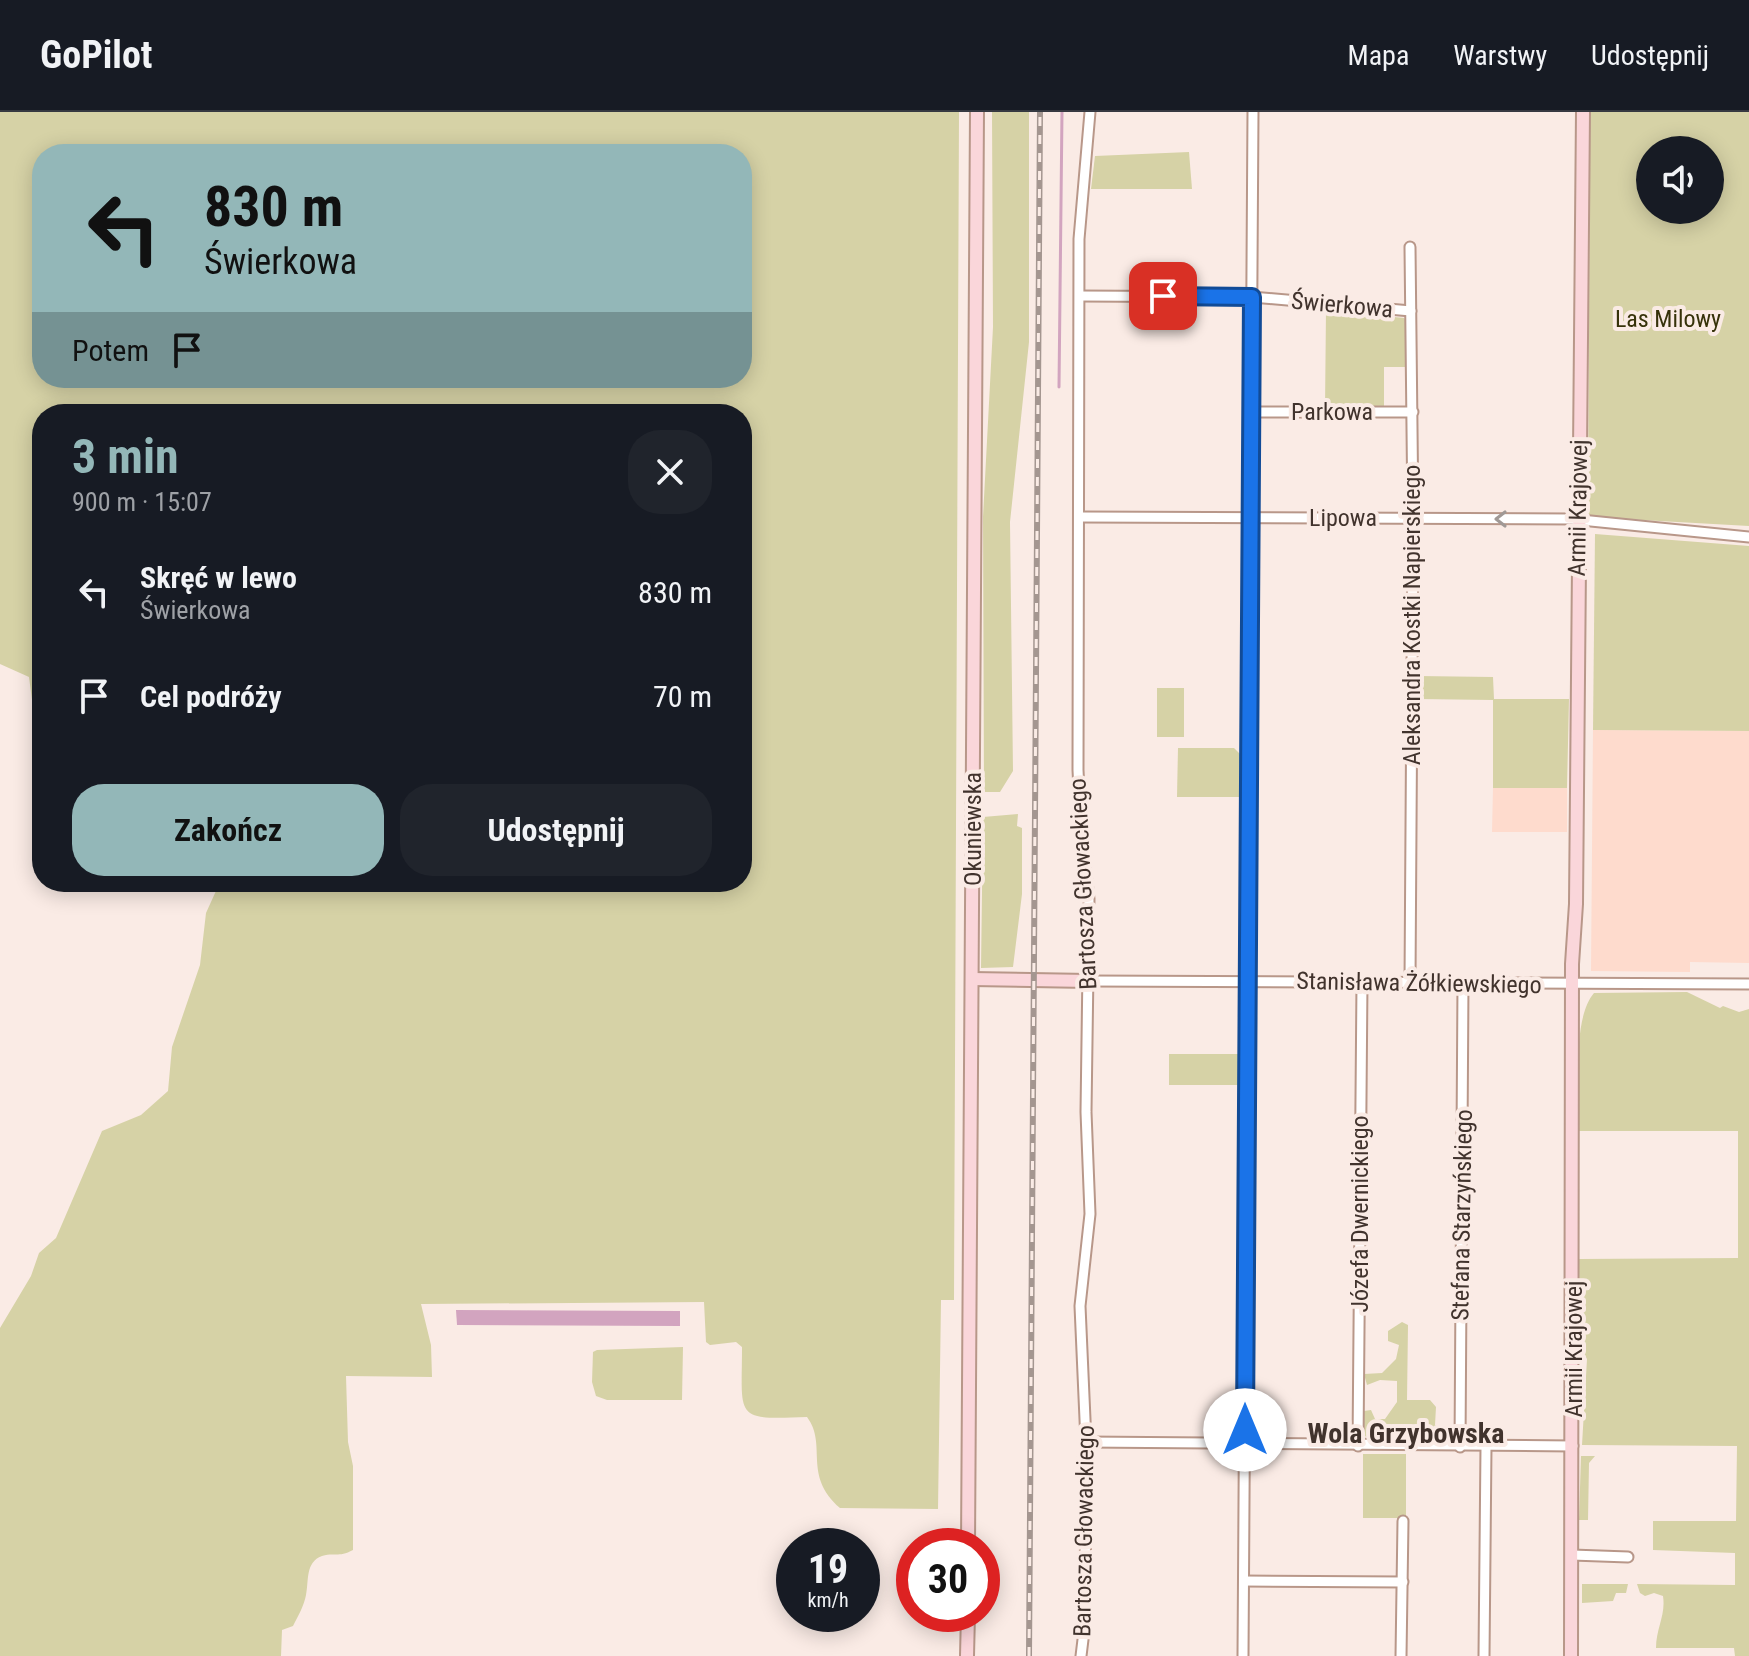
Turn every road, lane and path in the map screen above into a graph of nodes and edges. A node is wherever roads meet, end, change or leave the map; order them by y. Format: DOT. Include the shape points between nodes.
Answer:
graph roads {
  1 [pos="977,112"];
  2 [pos="1090,112"];
  3 [pos="1253,112"];
  4 [pos="1583,112"];
  5 [pos="1410,247"];
  6 [pos="1080,296"];
  7 [pos="1252,297"];
  8 [pos="1411,311"];
  9 [pos="1251,412"];
  10 [pos="1413,412"];
  11 [pos="1080,517"];
  12 [pos="1249,518"];
  13 [pos="1413,518"];
  14 [pos="1579,520"];
  15 [pos="1749,537"];
  16 [pos="972,979"];
  17 [pos="1089,981"];
  18 [pos="1248,981"];
  19 [pos="1362,982"];
  20 [pos="1410,982"];
  21 [pos="1463,983"];
  22 [pos="1576,984"];
  23 [pos="1749,984"];
  24 [pos="1086,1442"];
  25 [pos="1244,1443"];
  26 [pos="1358,1446"];
  27 [pos="1573,1446"];
  28 [pos="1460,1447"];
  29 [pos="1486,1447"];
  30 [pos="1403,1521"];
  31 [pos="968,1528"];
  32 [pos="1572,1555"];
  33 [pos="1628,1557"];
  34 [pos="1244,1581"];
  35 [pos="1403,1582"];
  36 [pos="968,1632"];
  37 [pos="967,1656"];
  38 [pos="1081,1656"];
  39 [pos="1243,1656"];
  40 [pos="1401,1656"];
  41 [pos="1484,1656"];
  42 [pos="1571,1656"];
  1 -- 16 [label="street, Okuniewska"];
  2 -- 6 [label="street, Bartosza Głowackiego" via="1080,216"];
  3 -- 7 [label="street"];
  4 -- 14 [label="street, Armii Krajowej"];
  5 -- 8 [label="street, Aleksandra Kostki Napierskiego"];
  6 -- 7 [label="street, Świerkowa"];
  6 -- 11 [label="street, Bartosza Głowackiego"];
  7 -- 8 [label="street, Świerkowa"];
  7 -- 9 [label="street"];
  8 -- 10 [label="street, Aleksandra Kostki Napierskiego"];
  9 -- 10 [label="street, Parkowa"];
  9 -- 12 [label="street"];
  10 -- 13 [label="street, Aleksandra Kostki Napierskiego"];
  11 -- 12 [label="street, Lipowa"];
  11 -- 17 [label="street, Bartosza Głowackiego" via="1078,770 1089,899"];
  12 -- 13 [label="street, Lipowa"];
  12 -- 18 [label="street"];
  14 -- 13 [label="street, Lipowa, one-way"];
  13 -- 20 [label="street, Aleksandra Kostki Napierskiego"];
  14 -- 15 [label="street, Lipowa"];
  14 -- 22 [label="street, Armii Krajowej"];
  16 -- 17 [label="street"];
  16 -- 31 [label="street, Okuniewska"];
  17 -- 18 [label="street, Stanisława Żółkiewskiego"];
  17 -- 24 [label="street, Bartosza Głowackiego" via="1090,1214 1080,1306"];
  18 -- 19 [label="street, Stanisława Żółkiewskiego"];
  18 -- 25 [label="street"];
  19 -- 20 [label="street, Stanisława Żółkiewskiego"];
  19 -- 26 [label="street, Józefa Dwernickiego"];
  20 -- 21 [label="street, Stanisława Żółkiewskiego"];
  21 -- 22 [label="street, Stanisława Żółkiewskiego"];
  21 -- 28 [label="street, Stefana Starzyńskiego"];
  22 -- 23 [label="street, Stanisława Żółkiewskiego"];
  22 -- 27 [label="street, Armii Krajowej"];
  24 -- 25 [label="street"];
  24 -- 38 [label="street, Bartosza Głowackiego"];
  25 -- 26 [label="street"];
  25 -- 34 [label="street"];
  26 -- 28 [label="street"];
  27 -- 29 [label="street"];
  27 -- 32 [label="street, Armii Krajowej"];
  28 -- 29 [label="street"];
  29 -- 41 [label="street"];
  30 -- 35 [label="street"];
  32 -- 33 [label="street"];
  32 -- 42 [label="street, Armii Krajowej"];
  34 -- 35 [label="street"];
  34 -- 39 [label="street"];
  35 -- 40 [label="street"];
  36 -- 37 [label="street"];
}
